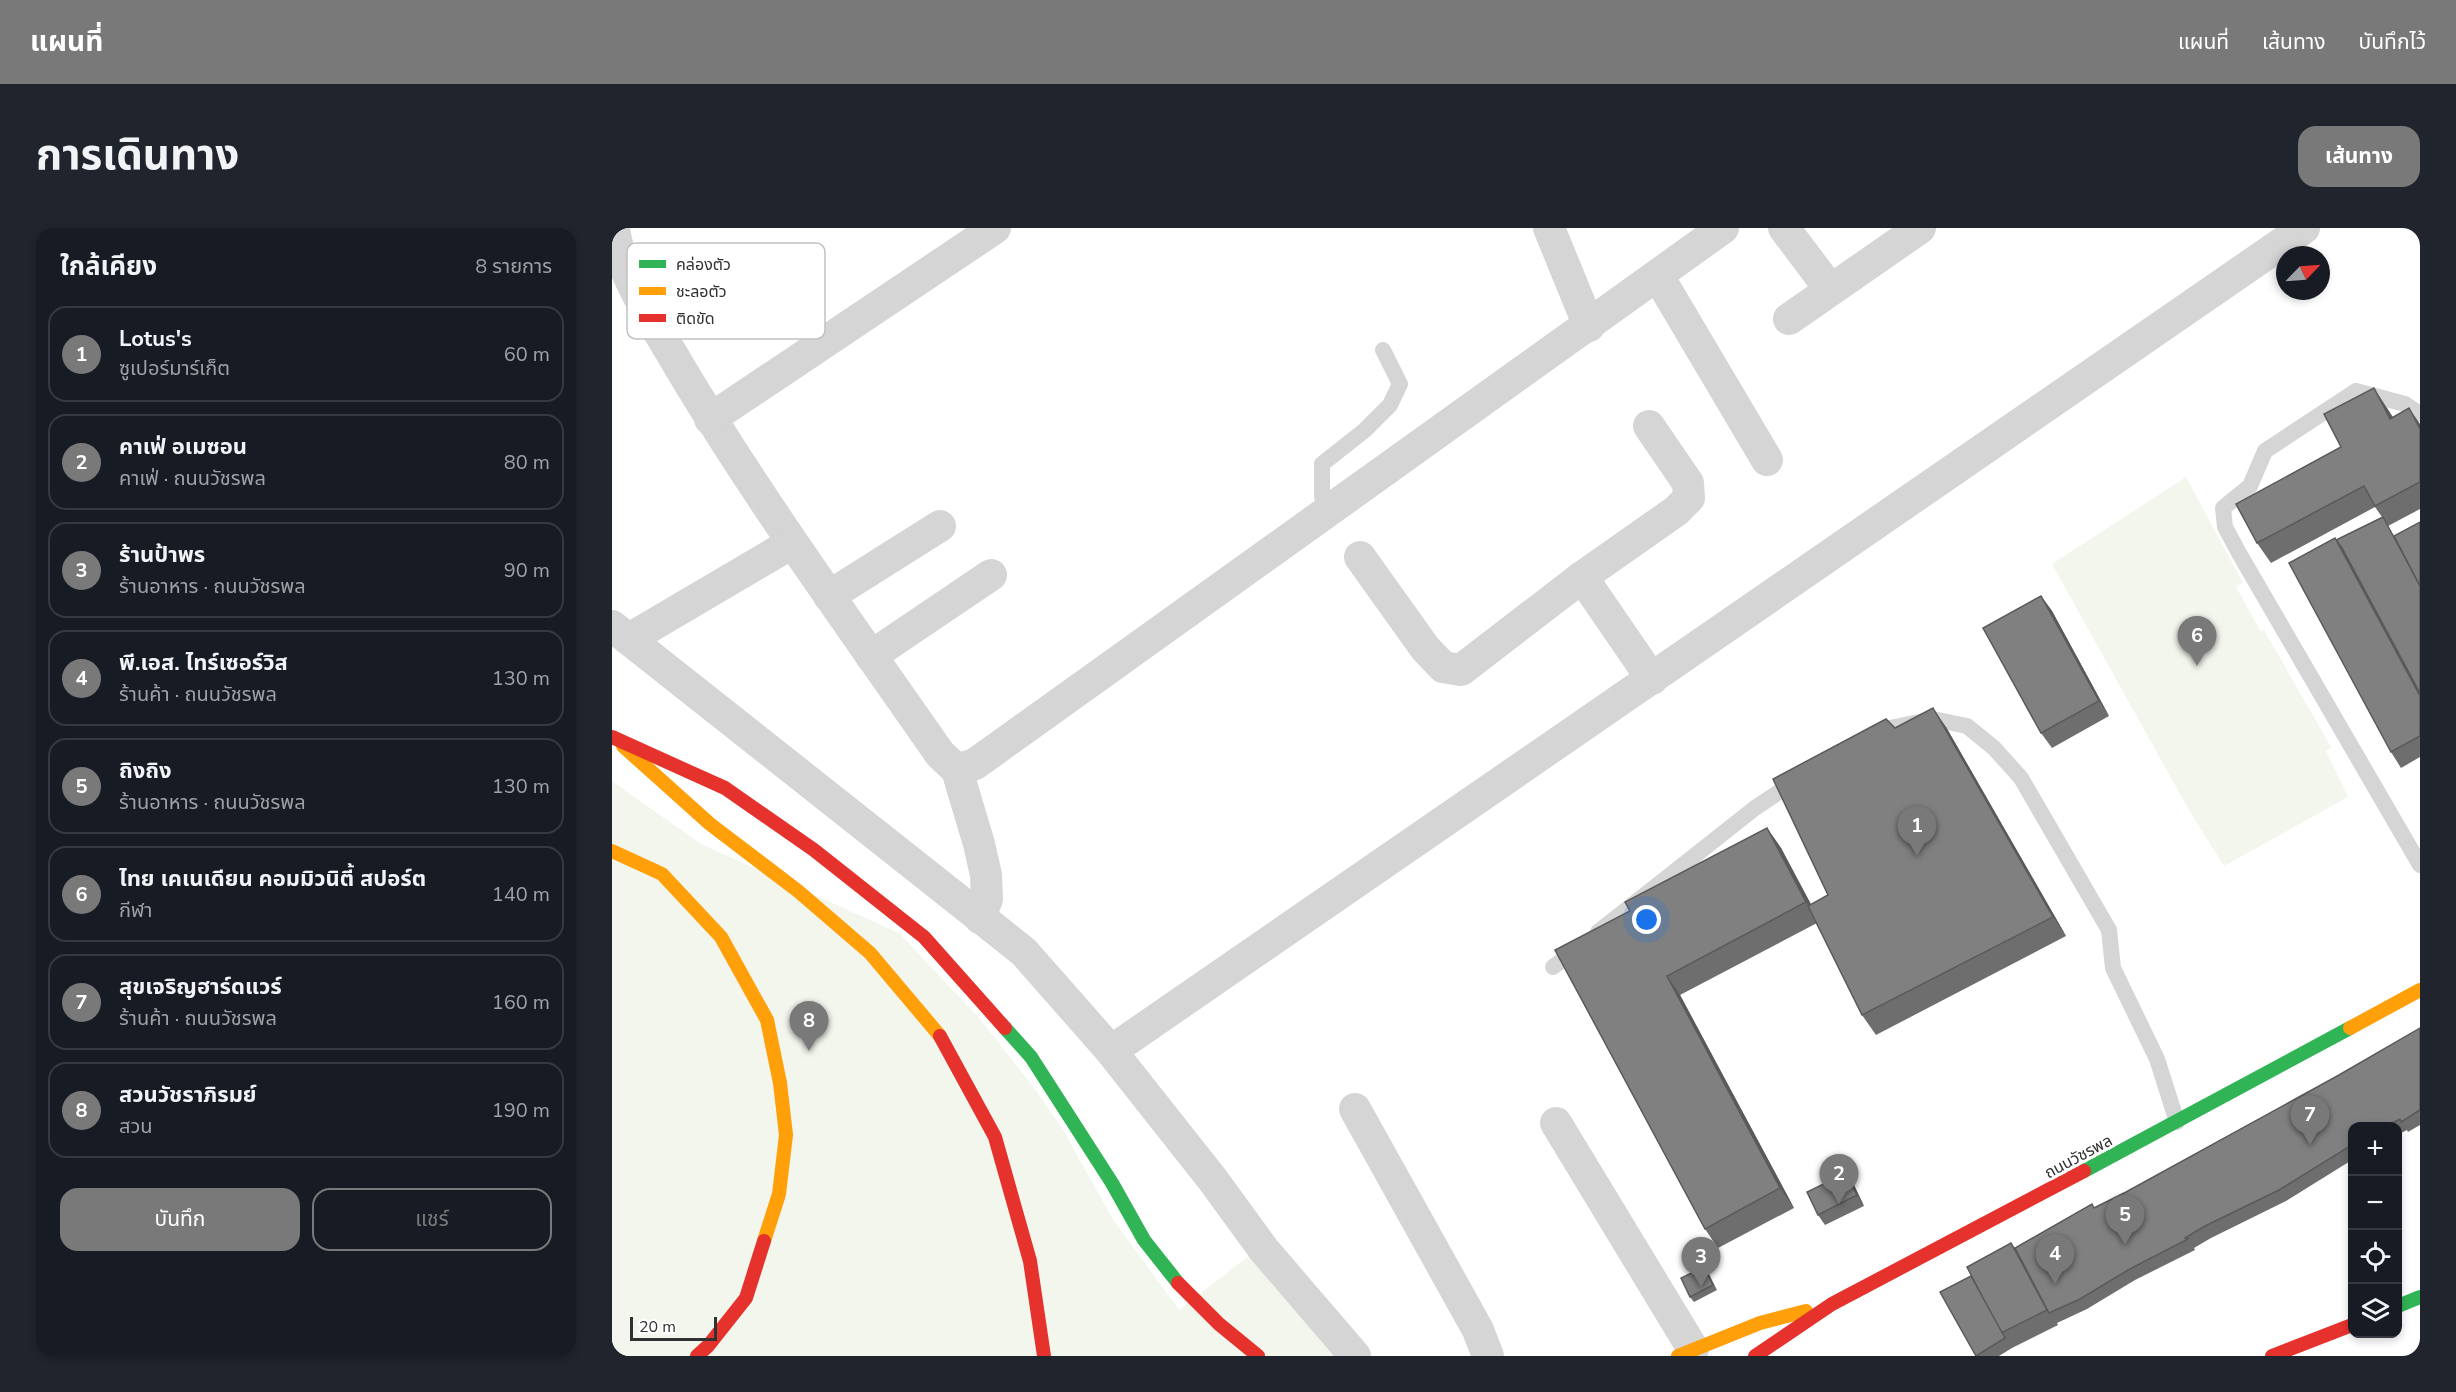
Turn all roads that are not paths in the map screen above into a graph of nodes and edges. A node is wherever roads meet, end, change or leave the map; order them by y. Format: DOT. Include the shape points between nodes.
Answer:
graph roads {
  1 [pos="614,228"];
  2 [pos="995,228"];
  3 [pos="1549,228"];
  4 [pos="1723,228"];
  5 [pos="1784,228"];
  6 [pos="1920,228"];
  7 [pos="2304,228"];
  8 [pos="627,269"];
  9 [pos="1658,276"];
  10 [pos="1830,289"];
  11 [pos="1789,319"];
  12 [pos="1589,326"];
  13 [pos="663,339"];
  14 [pos="1383,350"];
  15 [pos="2420,414"];
  16 [pos="710,418"];
  17 [pos="1649,426"];
  18 [pos="1767,460"];
  19 [pos="1329,511"];
  20 [pos="940,526"];
  21 [pos="792,543"];
  22 [pos="1360,557"];
  23 [pos="991,575"];
  24 [pos="1582,578"];
  25 [pos="829,596"];
  26 [pos="621,633"];
  27 [pos="871,656"];
  28 [pos="1652,679"];
  29 [pos="616,740"];
  30 [pos="1855,741"];
  31 [pos="957,770"];
  32 [pos="1810,772"];
  33 [pos="612,851"];
  34 [pos="2420,865"];
  35 [pos="980,918"];
  36 [pos="1553,967"];
  37 [pos="2420,990"];
  38 [pos="1111,1051"];
  39 [pos="1355,1109"];
  40 [pos="2177,1122"];
  41 [pos="1556,1123"];
  42 [pos="2420,1298"];
  43 [pos="1832,1304"];
  44 [pos="2402,1304"];
  45 [pos="2348,1326"];
  46 [pos="2293,1348"];
  47 [pos="1685,1353"];
  48 [pos="697,1356"];
  49 [pos="1044,1356"];
  50 [pos="1258,1356"];
  51 [pos="1355,1356"];
  52 [pos="1488,1356"];
  53 [pos="1755,1356"];
  54 [pos="2262,1356"];
  55 [pos="2272,1356"];
  1 -- 8 [label="street"];
  2 -- 16 [label="street"];
  3 -- 12 [label="street"];
  4 -- 9 [label="street"];
  5 -- 10 [label="street"];
  6 -- 10 [label="street"];
  7 -- 28 [label="street"];
  9 -- 12 [label="street"];
  9 -- 18 [label="street"];
  10 -- 11 [label="street"];
  12 -- 19 [label="street"];
  13 -- 16 [label="street"];
  14 -- 19 [label="lane" via="1400,384 1390,405 1322,464 1322,497"];
  15 -- 34 [label="lane" via="2405,404 2356,391 2265,451 2250,486 2223,508 2225,527 2239,553"];
  16 -- 21 [label="street"];
  17 -- 24 [label="street" via="1688,483 1689,498"];
  19 -- 31 [label="street" via="975,764"];
  20 -- 25 [label="street"];
  21 -- 25 [label="street"];
  21 -- 26 [label="street"];
  22 -- 24 [label="street" via="1425,648 1443,667 1461,670"];
  23 -- 27 [label="street"];
  24 -- 28 [label="street"];
  25 -- 27 [label="street"];
  26 -- 35 [label="street"];
  27 -- 31 [label="street" via="940,754"];
  28 -- 38 [label="street"];
  29 -- 49 [label="main road" via="710,824 798,891 870,953 937,1030 995,1137 1030,1261"];
  29 -- 50 [label="main road" via="725,788 814,850 924,936 1031,1057 1144,1240 1177,1282"];
  30 -- 40 [label="lane" via="1890,728 1933,719 1967,726 1995,748 2021,778 2109,930 2113,968 2157,1059"];
  31 -- 35 [label="street" via="986,875 987,899"];
  32 -- 36 [label="lane" via="1755,808"];
  33 -- 48 [label="main road" via="662,874 721,937 767,1020 780,1083 786,1135 779,1194 746,1298"];
  35 -- 38 [label="street" via="1024,952"];
  37 -- 40 [label="main road, ถนนวัชรพล"];
  38 -- 51 [label="street" via="1264,1250"];
  39 -- 52 [label="street" via="1478,1330"];
  40 -- 43 [label="main road, ถนนวัชรพล"];
  41 -- 47 [label="street"];
  42 -- 44 [label="main road"];
  43 -- 47 [label="main road" via="1760,1323"];
  43 -- 53 [label="main road, ถนนวัชรพล"];
  45 -- 46 [label="main road"];
  46 -- 54 [label="main road"];
  46 -- 55 [label="main road"];
}
